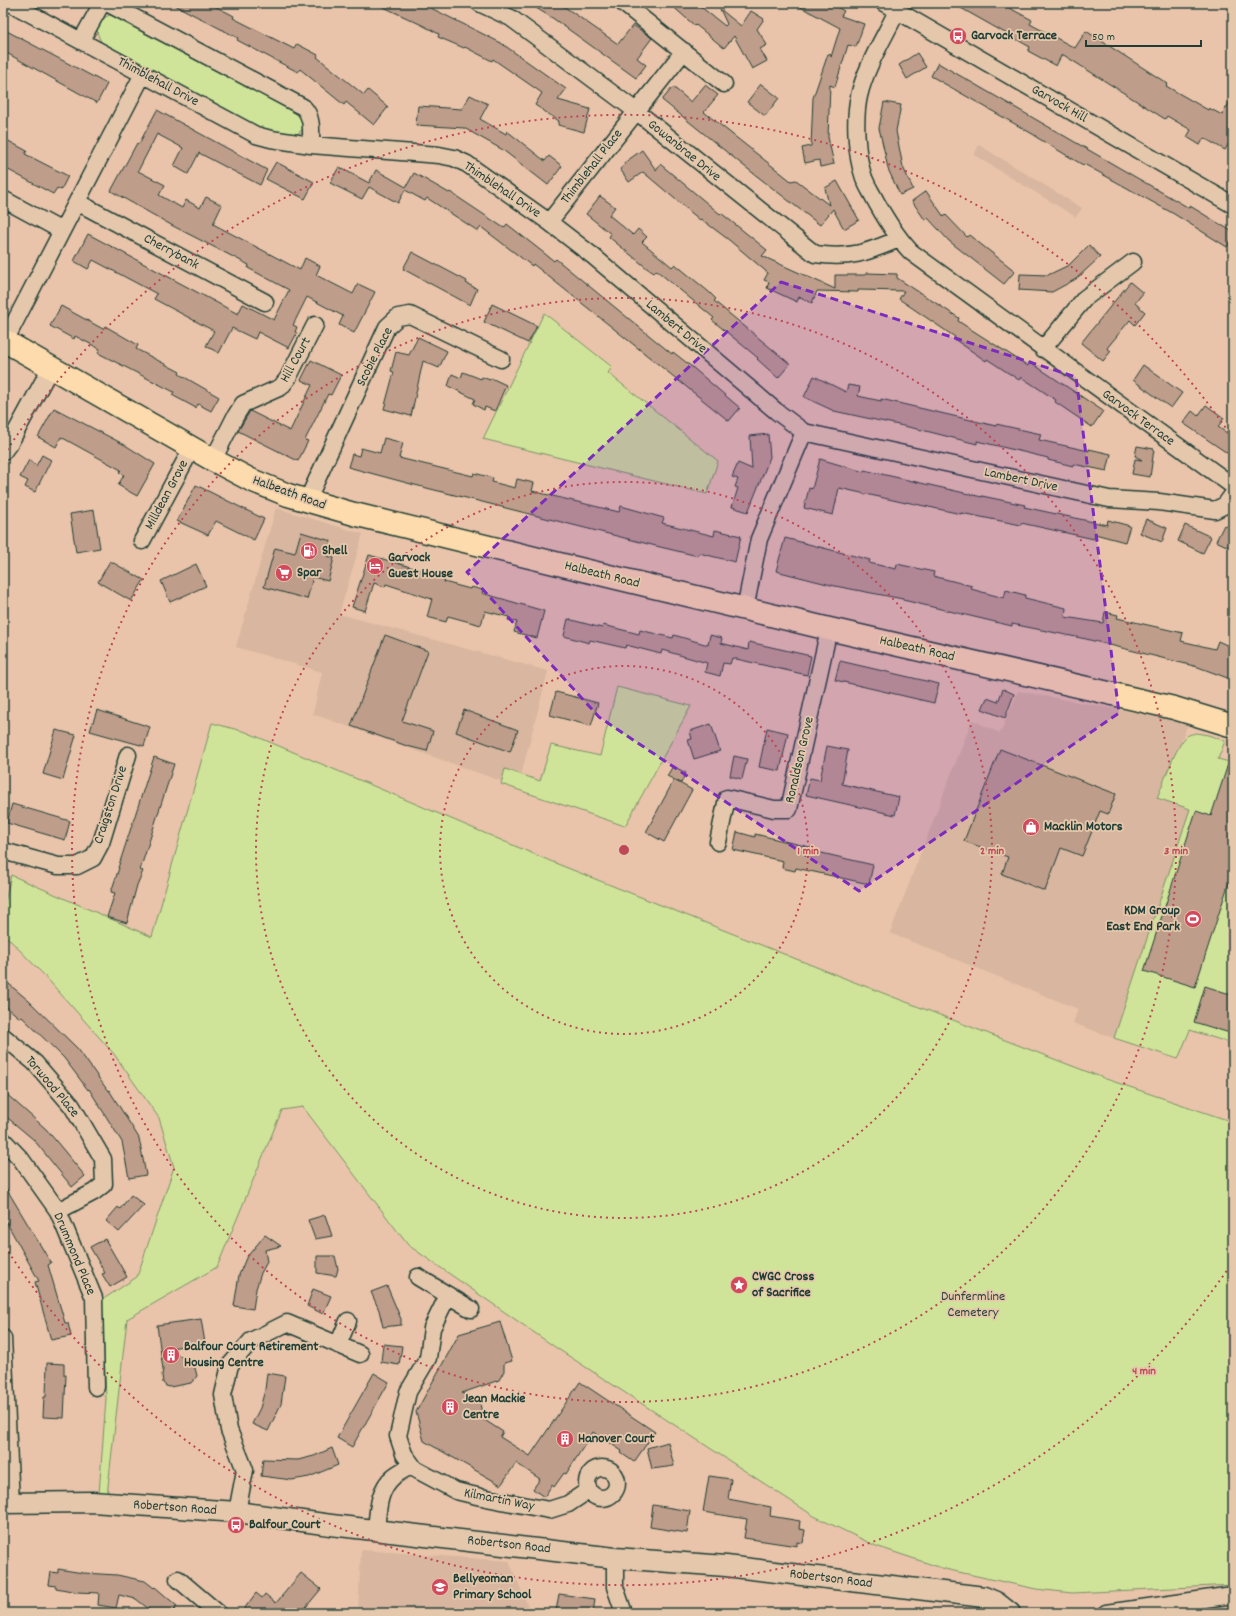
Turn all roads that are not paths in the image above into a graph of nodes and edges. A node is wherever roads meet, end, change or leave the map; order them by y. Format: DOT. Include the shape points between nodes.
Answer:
graph roads {
  1 [pos="10,3"];
  2 [pos="102,3"];
  3 [pos="107,3"];
  4 [pos="479,3"];
  5 [pos="623,3"];
  6 [pos="891,7"];
  7 [pos="81,41"];
  8 [pos="684,51"];
  9 [pos="143,74"];
  10 [pos="724,84"];
  11 [pos="636,112"];
  12 [pos="311,145"];
  13 [pos="3,198"];
  14 [pos="78,202"];
  15 [pos="1233,205"];
  16 [pos="549,222"];
  17 [pos="62,230"];
  18 [pos="899,239"];
  19 [pos="1133,262"];
  20 [pos="265,302"];
  21 [pos="315,325"];
  22 [pos="4,341"];
  23 [pos="1043,349"];
  24 [pos="501,359"];
  25 [pos="51,367"];
  26 [pos="804,432"];
  27 [pos="192,448"];
  28 [pos="3,452"];
  29 [pos="213,460"];
  30 [pos="1233,486"];
  31 [pos="1233,494"];
  32 [pos="307,501"];
  33 [pos="142,541"];
  34 [pos="745,609"];
  35 [pos="829,629"];
  36 [pos="1233,726"];
  37 [pos="128,755"];
  38 [pos="718,842"];
  39 [pos="3,851"];
  40 [pos="3,1036"];
  41 [pos="3,1140"];
  42 [pos="58,1211"];
  43 [pos="418,1278"];
  44 [pos="448,1295"];
  45 [pos="471,1309"];
  46 [pos="348,1321"];
  47 [pos="3,1338"];
  48 [pos="338,1345"];
  49 [pos="360,1354"];
  50 [pos="96,1386"];
  51 [pos="412,1465"];
  52 [pos="589,1490"];
  53 [pos="7,1503"];
  54 [pos="237,1512"];
  55 [pos="376,1530"];
  56 [pos="615,1558"];
  57 [pos="178,1579"];
  58 [pos="1233,1595"];
  59 [pos="218,1613"];
  60 [pos="624,1613"];
  61 [pos="1010,1613"];
  62 [pos="1106,1613"];
  1 -- 7 [label="street, Thimblehall Drive"];
  2 -- 7 [label="street"];
  3 -- 12 [label="street" via="303,107 310,119"];
  4 -- 11 [label="street, Gowanbrae Drive" via="511,18"];
  5 -- 8 [label="street"];
  6 -- 15 [label="street, Garvock Hill"];
  6 -- 18 [label="street, Garvock Terrace" via="859,96 857,140 864,179"];
  7 -- 9 [label="street, Thimblehall Drive"];
  8 -- 10 [label="street"];
  8 -- 11 [label="street, Thimblehall Place"];
  9 -- 12 [label="street, Thimblehall Drive" via="256,135 271,140"];
  9 -- 14 [label="street"];
  11 -- 16 [label="street, Thimblehall Place"];
  11 -- 18 [label="street, Gowanbrae Drive" via="815,254 852,256 869,252"];
  12 -- 16 [label="street, Thimblehall Drive" via="454,158 467,164"];
  13 -- 17 [label="street"];
  14 -- 17 [label="street"];
  14 -- 20 [label="street, Cherrybank"];
  16 -- 26 [label="street, Lambert Drive"];
  17 -- 22 [label="street"];
  18 -- 23 [label="street, Garvock Terrace" via="911,252"];
  19 -- 23 [label="street" via="1085,298"];
  21 -- 29 [label="street, Hill Court" via="288,378 281,387 243,404"];
  22 -- 25 [label="main road, Halbeath Road"];
  23 -- 30 [label="street, Garvock Terrace"];
  24 -- 32 [label="street, Scobie Place" via="410,315 398,317 387,327"];
  25 -- 27 [label="main road, Halbeath Road"];
  25 -- 28 [label="street" via="11,442"];
  26 -- 31 [label="street, Lambert Drive" via="1109,499 1160,502 1215,510 1225,505"];
  26 -- 34 [label="street" via="759,539"];
  27 -- 29 [label="main road, Halbeath Road"];
  27 -- 33 [label="street, Milldean Grove"];
  29 -- 32 [label="main road, Halbeath Road" via="257,482"];
  32 -- 34 [label="main road, Halbeath Road"];
  34 -- 35 [label="main road, Halbeath Road"];
  35 -- 36 [label="main road, Halbeath Road" via="1174,708"];
  35 -- 38 [label="street, Ronaldson Grove" via="789,809 774,809 727,798"];
  37 -- 39 [label="street, Craigston Drive" via="101,843 92,858 77,866 58,866"];
  40 -- 42 [label="street, Torwood Place" via="35,1063 72,1106 102,1159 104,1184"];
  41 -- 42 [label="street, Drummond Place" via="21,1159"];
  42 -- 50 [label="street, Drummond Place" via="94,1298"];
  43 -- 44 [label="street"];
  44 -- 45 [label="street"];
  44 -- 51 [label="street, Kilmartin Way" via="432,1328 428,1358 408,1392 398,1436 404,1454"];
  46 -- 48 [label="street"];
  47 -- 53 [label="street"];
  48 -- 49 [label="street"];
  48 -- 54 [label="street" via="287,1323 251,1341 230,1365 222,1395 229,1430 245,1470"];
  51 -- 52 [label="street, Kilmartin Way" via="456,1491 549,1510 568,1504"];
  51 -- 55 [label="street" via="394,1476 385,1486 378,1506"];
  53 -- 54 [label="street, Robertson Road" via="92,1502"];
  54 -- 55 [label="street, Robertson Road"];
  55 -- 56 [label="street, Robertson Road"];
  56 -- 60 [label="street" via="615,1588"];
  56 -- 61 [label="street, Robertson Road" via="726,1566 984,1597 996,1602"];
  57 -- 59 [label="street"];
  58 -- 62 [label="street"];
}
